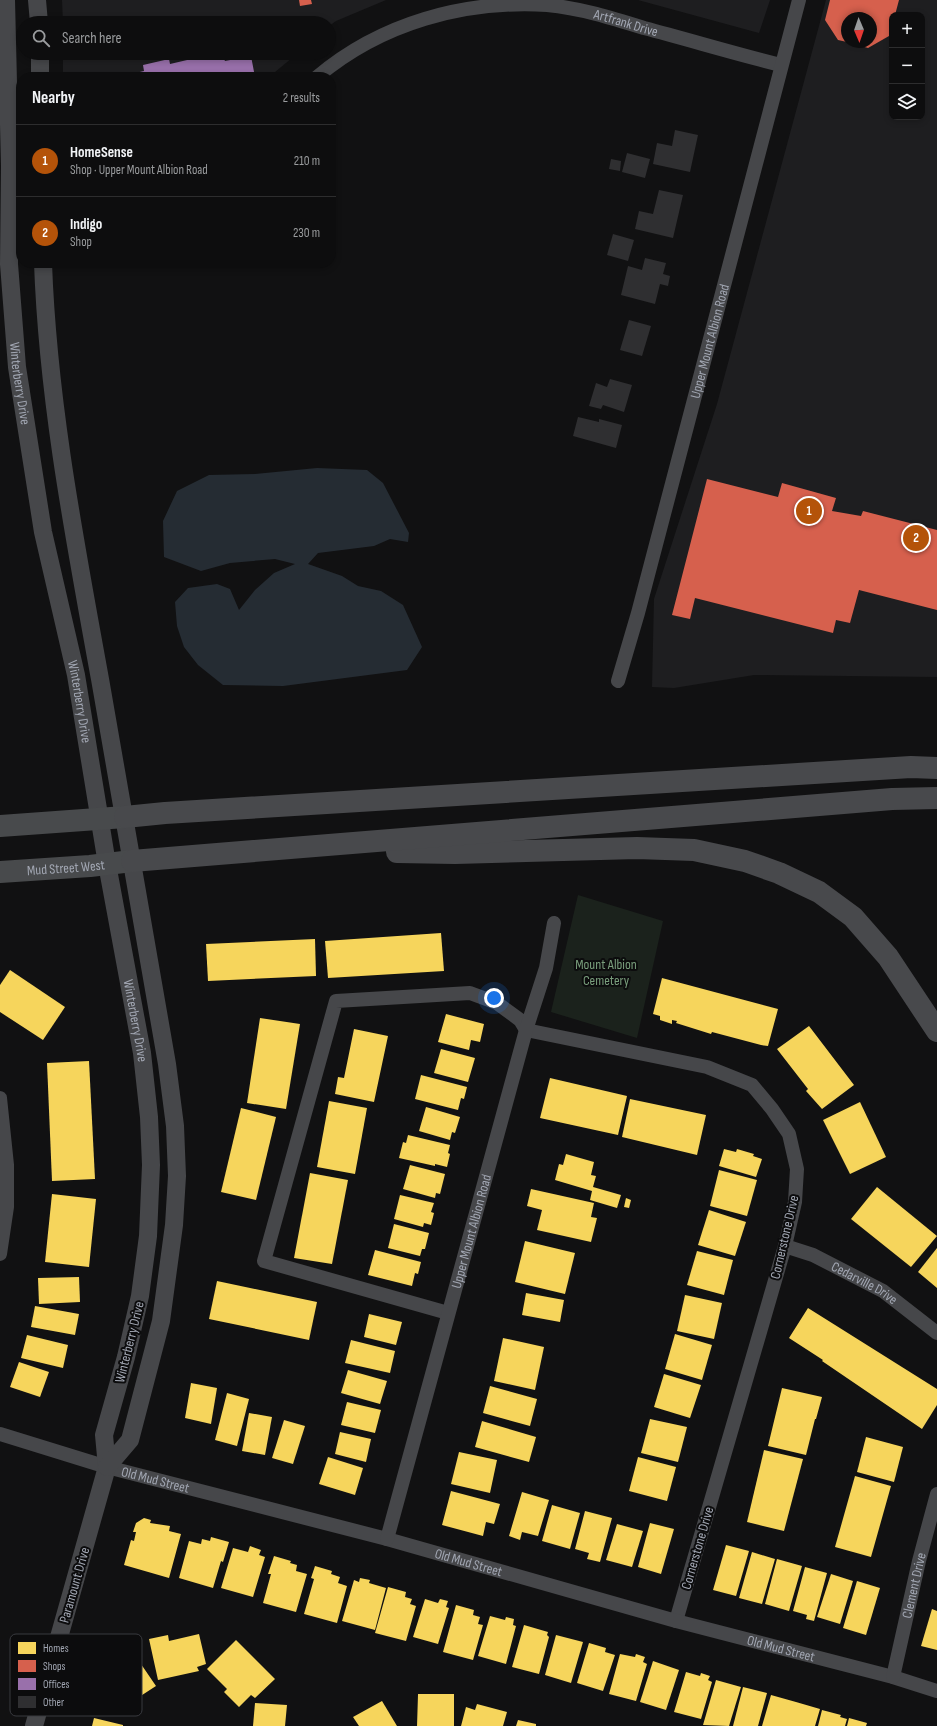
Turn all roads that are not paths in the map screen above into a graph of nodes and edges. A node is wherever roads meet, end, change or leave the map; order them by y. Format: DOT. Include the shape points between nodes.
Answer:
graph roads {
  1 [pos="6,0"];
  2 [pos="37,0"];
  3 [pos="799,0"];
  4 [pos="38,16"];
  5 [pos="40,60"];
  6 [pos="781,66"];
  7 [pos="40,72"];
  8 [pos="323,72"];
  9 [pos="15,166"];
  10 [pos="43,268"];
  11 [pos="618,681"];
  12 [pos="937,768"];
  13 [pos="937,798"];
  14 [pos="125,817"];
  15 [pos="100,820"];
  16 [pos="0,826"];
  17 [pos="280,849"];
  18 [pos="132,861"];
  19 [pos="107,864"];
  20 [pos="0,872"];
  21 [pos="554,923"];
  22 [pos="526,1030"];
  23 [pos="937,1031"];
  24 [pos="0,1098"];
  25 [pos="785,1246"];
  26 [pos="0,1254"];
  27 [pos="448,1313"];
  28 [pos="937,1333"];
  29 [pos="0,1434"];
  30 [pos="108,1467"];
  31 [pos="937,1494"];
  32 [pos="387,1540"];
  33 [pos="676,1621"];
  34 [pos="60,1634"];
  35 [pos="893,1677"];
  36 [pos="937,1691"];
  37 [pos="37,1716"];
  38 [pos="34,1726"];
  1 -- 9 [label="street, Winterberry Drive"];
  2 -- 4 [label="street"];
  3 -- 6 [label="street, Upper Mount Albion Road"];
  5 -- 7 [label="street"];
  6 -- 8 [label="street, Artfrank Drive" via="570,8 500,3 432,14 401,26 368,41"];
  6 -- 11 [label="street, Upper Mount Albion Road" via="640,606"];
  9 -- 15 [label="street, Winterberry Drive" via="8,264 17,367 43,532 76,675"];
  10 -- 14 [label="street, Winterberry Drive" via="53,390 81,574"];
  12 -- 14 [label="highway" via="911,767 655,782"];
  13 -- 17 [label="highway" via="868,801"];
  14 -- 15 [label="main road"];
  14 -- 18 [label="street, Winterberry Drive"];
  15 -- 16 [label="main road"];
  15 -- 19 [label="street, Winterberry Drive"];
  17 -- 18 [label="highway"];
  17 -- 23 [label="highway" via="455,853 637,848 694,850 744,861 779,873 819,892 853,917 888,957"];
  18 -- 19 [label="main road, Mud Street West"];
  18 -- 30 [label="street, Winterberry Drive" via="167,1064 175,1126 177,1176 174,1225 162,1321 130,1440"];
  19 -- 20 [label="main road, Mud Street West"];
  19 -- 30 [label="street, Winterberry Drive" via="142,1053 150,1117 151,1165 148,1236 140,1296 104,1435"];
  21 -- 22 [label="street, Upper Mount Albion Road" via="546,968"];
  22 -- 25 [label="street, Cornerstone Drive" via="707,1067 752,1084 789,1134 794,1155 795,1202"];
  22 -- 27 [label="street, Upper Mount Albion Road"];
  22 -- 27 [label="street" via="520,1020 497,1002 470,993 336,1001 264,1261"];
  24 -- 26 [label="street" via="7,1164 7,1207"];
  25 -- 28 [label="street, Cedarville Drive" via="813,1255 883,1291"];
  25 -- 33 [label="street, Cornerstone Drive"];
  27 -- 32 [label="street, Upper Mount Albion Road"];
  29 -- 30 [label="street, Old Mud Street"];
  30 -- 32 [label="street, Old Mud Street"];
  30 -- 34 [label="street, Paramount Drive"];
  31 -- 35 [label="street, Clement Drive"];
  32 -- 33 [label="street, Old Mud Street"];
  33 -- 35 [label="street, Old Mud Street"];
  35 -- 36 [label="street, Old Mud Street"];
  37 -- 38 [label="street, Paramount Drive"];
}
